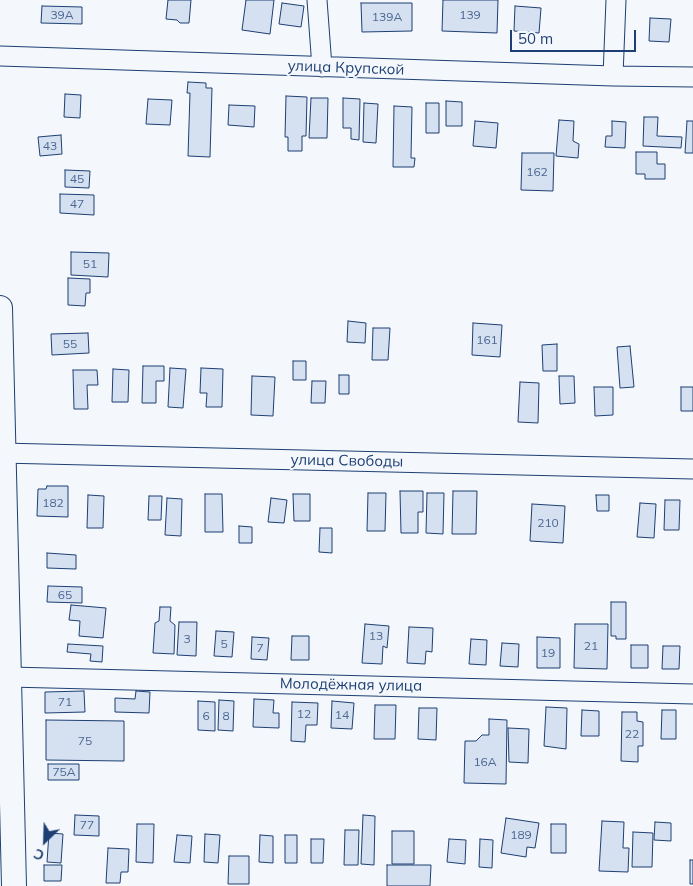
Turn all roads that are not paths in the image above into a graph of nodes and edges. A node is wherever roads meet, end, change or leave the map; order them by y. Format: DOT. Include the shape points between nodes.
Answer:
graph roads {
  1 [pos="317,0"];
  2 [pos="616,0"];
  3 [pos="0,56"];
  4 [pos="322,67"];
  5 [pos="612,76"];
  6 [pos="693,77"];
  7 [pos="0,308"];
  8 [pos="1,406"];
  9 [pos="2,453"];
  10 [pos="693,469"];
  11 [pos="9,677"];
  12 [pos="693,694"];
  13 [pos="5,724"];
  14 [pos="14,886"];
  1 -- 4 [label="street"];
  2 -- 5 [label="street"];
  3 -- 4 [label="street, улица Крупской"];
  4 -- 5 [label="street, улица Крупской"];
  5 -- 6 [label="street, улица Крупской"];
  7 -- 8 [label="main road"];
  8 -- 9 [label="main road"];
  9 -- 10 [label="street, улица Свободы"];
  9 -- 11 [label="main road"];
  11 -- 12 [label="street, Молодёжная улица"];
  11 -- 13 [label="main road"];
  13 -- 14 [label="main road"];
}
